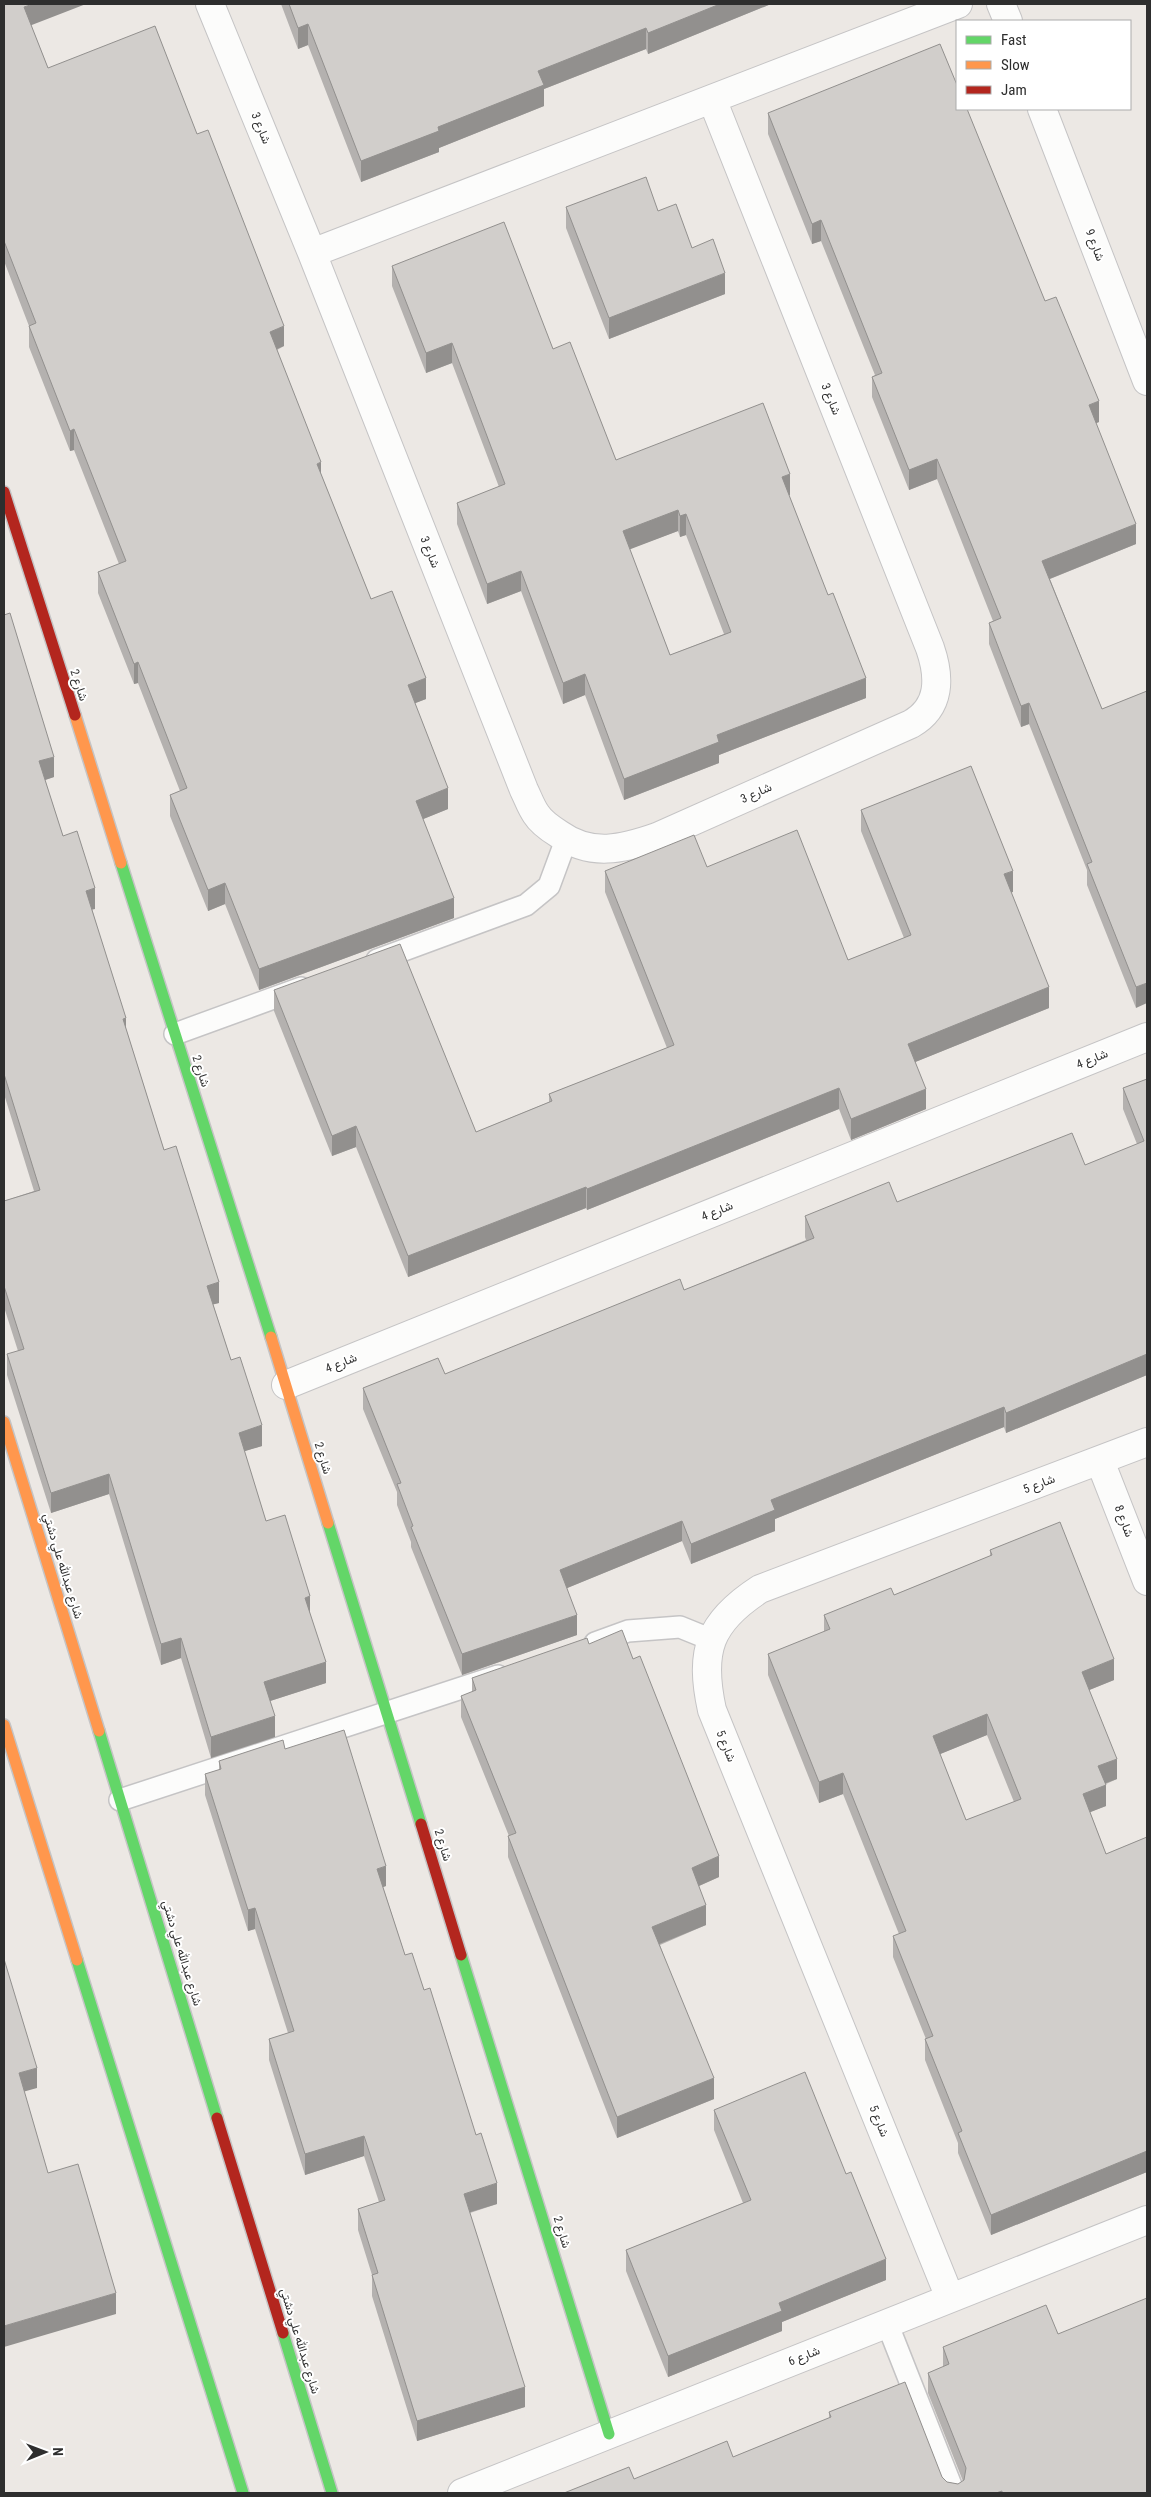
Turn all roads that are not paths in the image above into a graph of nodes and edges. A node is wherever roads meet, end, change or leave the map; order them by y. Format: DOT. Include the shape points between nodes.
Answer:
graph roads {
  1 [pos="210,4"];
  2 [pos="958,4"];
  3 [pos="1001,4"];
  4 [pos="1008,20"];
  5 [pos="712,99"];
  6 [pos="1042,110"];
  7 [pos="312,253"];
  8 [pos="1147,381"];
  9 [pos="4,492"];
  10 [pos="566,840"];
  11 [pos="362,966"];
  12 [pos="324,979"];
  13 [pos="175,1034"];
  14 [pos="1147,1037"];
  15 [pos="286,1385"];
  16 [pos="4,1422"];
  17 [pos="1147,1442"];
  18 [pos="1100,1461"];
  19 [pos="1147,1581"];
  20 [pos="712,1640"];
  21 [pos="572,1650"];
  22 [pos="517,1670"];
  23 [pos="388,1714"];
  24 [pos="4,1725"];
  25 [pos="120,1800"];
  26 [pos="1147,2220"];
  27 [pos="950,2298"];
  28 [pos="887,2323"];
  29 [pos="609,2434"];
  30 [pos="334,2489"];
  31 [pos="243,2493"];
  32 [pos="462,2493"];
  33 [pos="954,2493"];
  1 -- 7 [label="street, شارع 3"];
  2 -- 5 [label="street"];
  3 -- 4 [label="street"];
  5 -- 7 [label="street"];
  5 -- 10 [label="street, شارع 3" via="930,648 935,663 936,691 928,710 911,724 657,837 615,850 581,846"];
  6 -- 8 [label="street, شارع 9"];
  7 -- 10 [label="street, شارع 3" via="524,790 537,815"];
  9 -- 13 [label="street, شارع 2"];
  10 -- 11 [label="lane" via="549,886 526,905"];
  12 -- 13 [label="lane"];
  13 -- 15 [label="street, شارع 2"];
  14 -- 15 [label="street, شارع 4"];
  15 -- 23 [label="street, شارع 2"];
  16 -- 25 [label="street, شارع عبدالله علي دشتي"];
  17 -- 18 [label="street, شارع 5"];
  18 -- 19 [label="street, شارع 8"];
  18 -- 20 [label="street, شارع 5" via="760,1589 729,1611"];
  20 -- 21 [label="lane" via="680,1627 628,1632"];
  20 -- 27 [label="street, شارع 5" via="707,1657 712,1710"];
  22 -- 23 [label="lane"];
  23 -- 25 [label="lane"];
  23 -- 29 [label="street, شارع 2"];
  24 -- 31 [label="street"];
  25 -- 30 [label="street, شارع عبدالله علي دشتي"];
  26 -- 27 [label="street, شارع 6"];
  27 -- 28 [label="street, شارع 6"];
  28 -- 29 [label="street, شارع 6"];
  28 -- 33 [label="lane"];
  29 -- 32 [label="street, شارع 6"];
}
